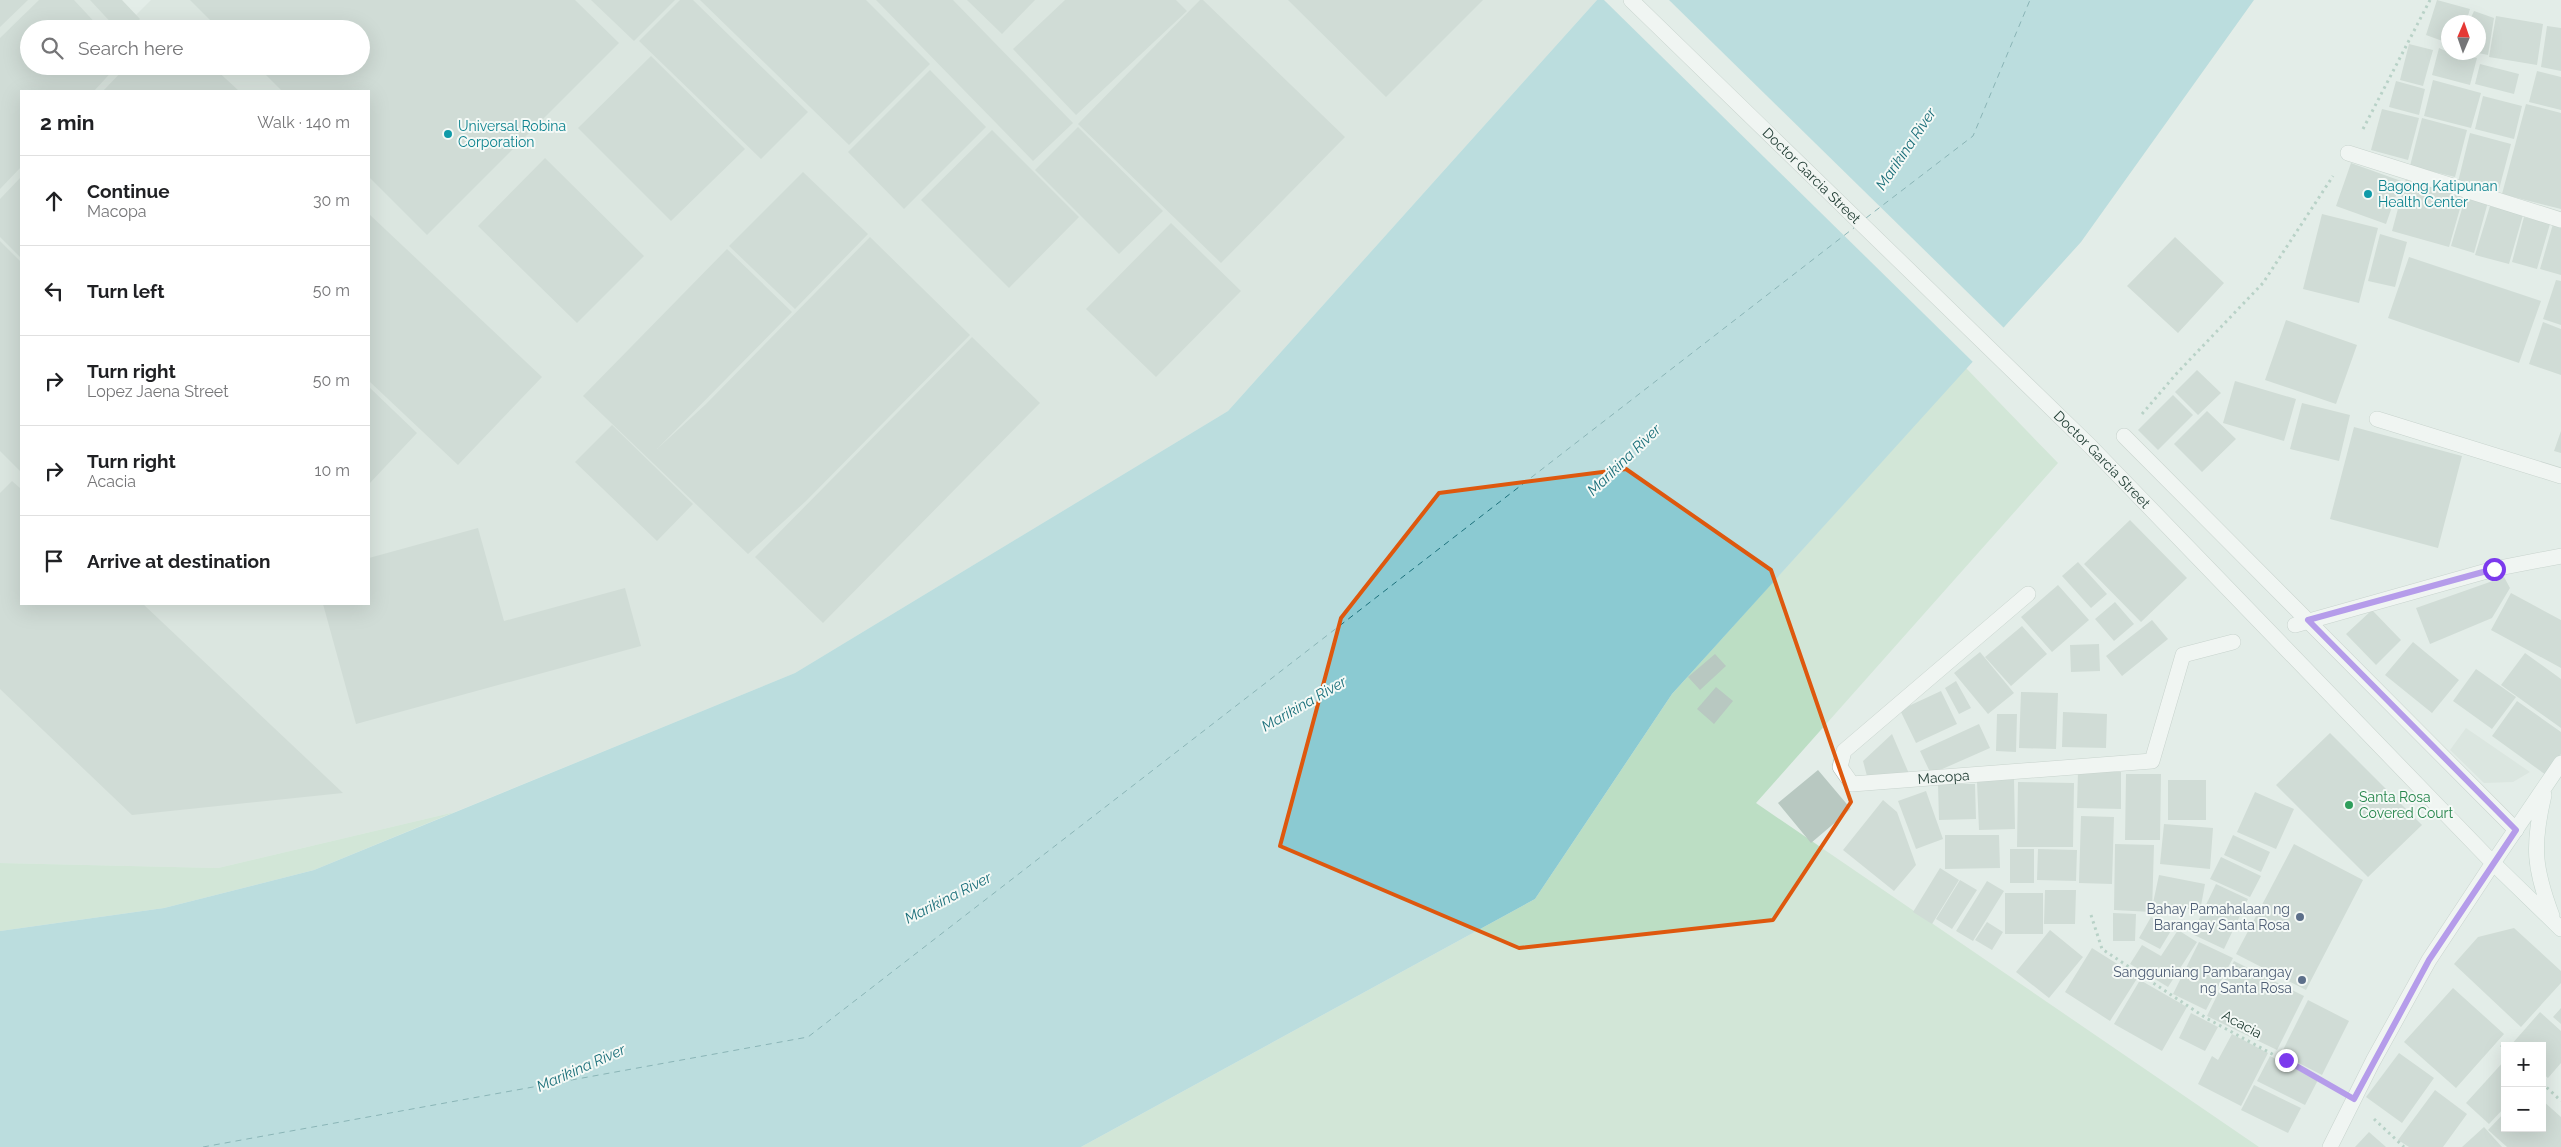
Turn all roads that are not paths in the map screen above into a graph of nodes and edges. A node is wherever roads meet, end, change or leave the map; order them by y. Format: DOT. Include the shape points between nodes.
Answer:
graph roads {
  1 [pos="1631,0"];
  2 [pos="2348,153"];
  3 [pos="2561,220"];
  4 [pos="2377,419"];
  5 [pos="2124,436"];
  6 [pos="2561,476"];
  7 [pos="2561,556"];
  8 [pos="2028,594"];
  9 [pos="2301,623"];
  10 [pos="2233,642"];
  11 [pos="2561,763"];
  12 [pos="2547,783"];
  13 [pos="2516,830"];
  14 [pos="2492,863"];
  15 [pos="2558,926"];
  16 [pos="2330,1147"];
  1 -- 14 [label="street, Doctor Garcia Street" via="2090,446"];
  2 -- 3 [label="street"];
  4 -- 6 [label="street"];
  5 -- 9 [label="street"];
  7 -- 9 [label="street" via="2494,569"];
  8 -- 10 [label="street, Macopa" via="1844,751 1840,767 1852,784 2152,761 2183,655"];
  9 -- 13 [label="street"];
  11 -- 12 [label="street"];
  12 -- 13 [label="street"];
  12 -- 15 [label="street" via="2536,832 2536,860 2541,883"];
  13 -- 14 [label="street"];
  14 -- 15 [label="street, Doctor Garcia Street"];
  14 -- 16 [label="street" via="2429,960"];
}
